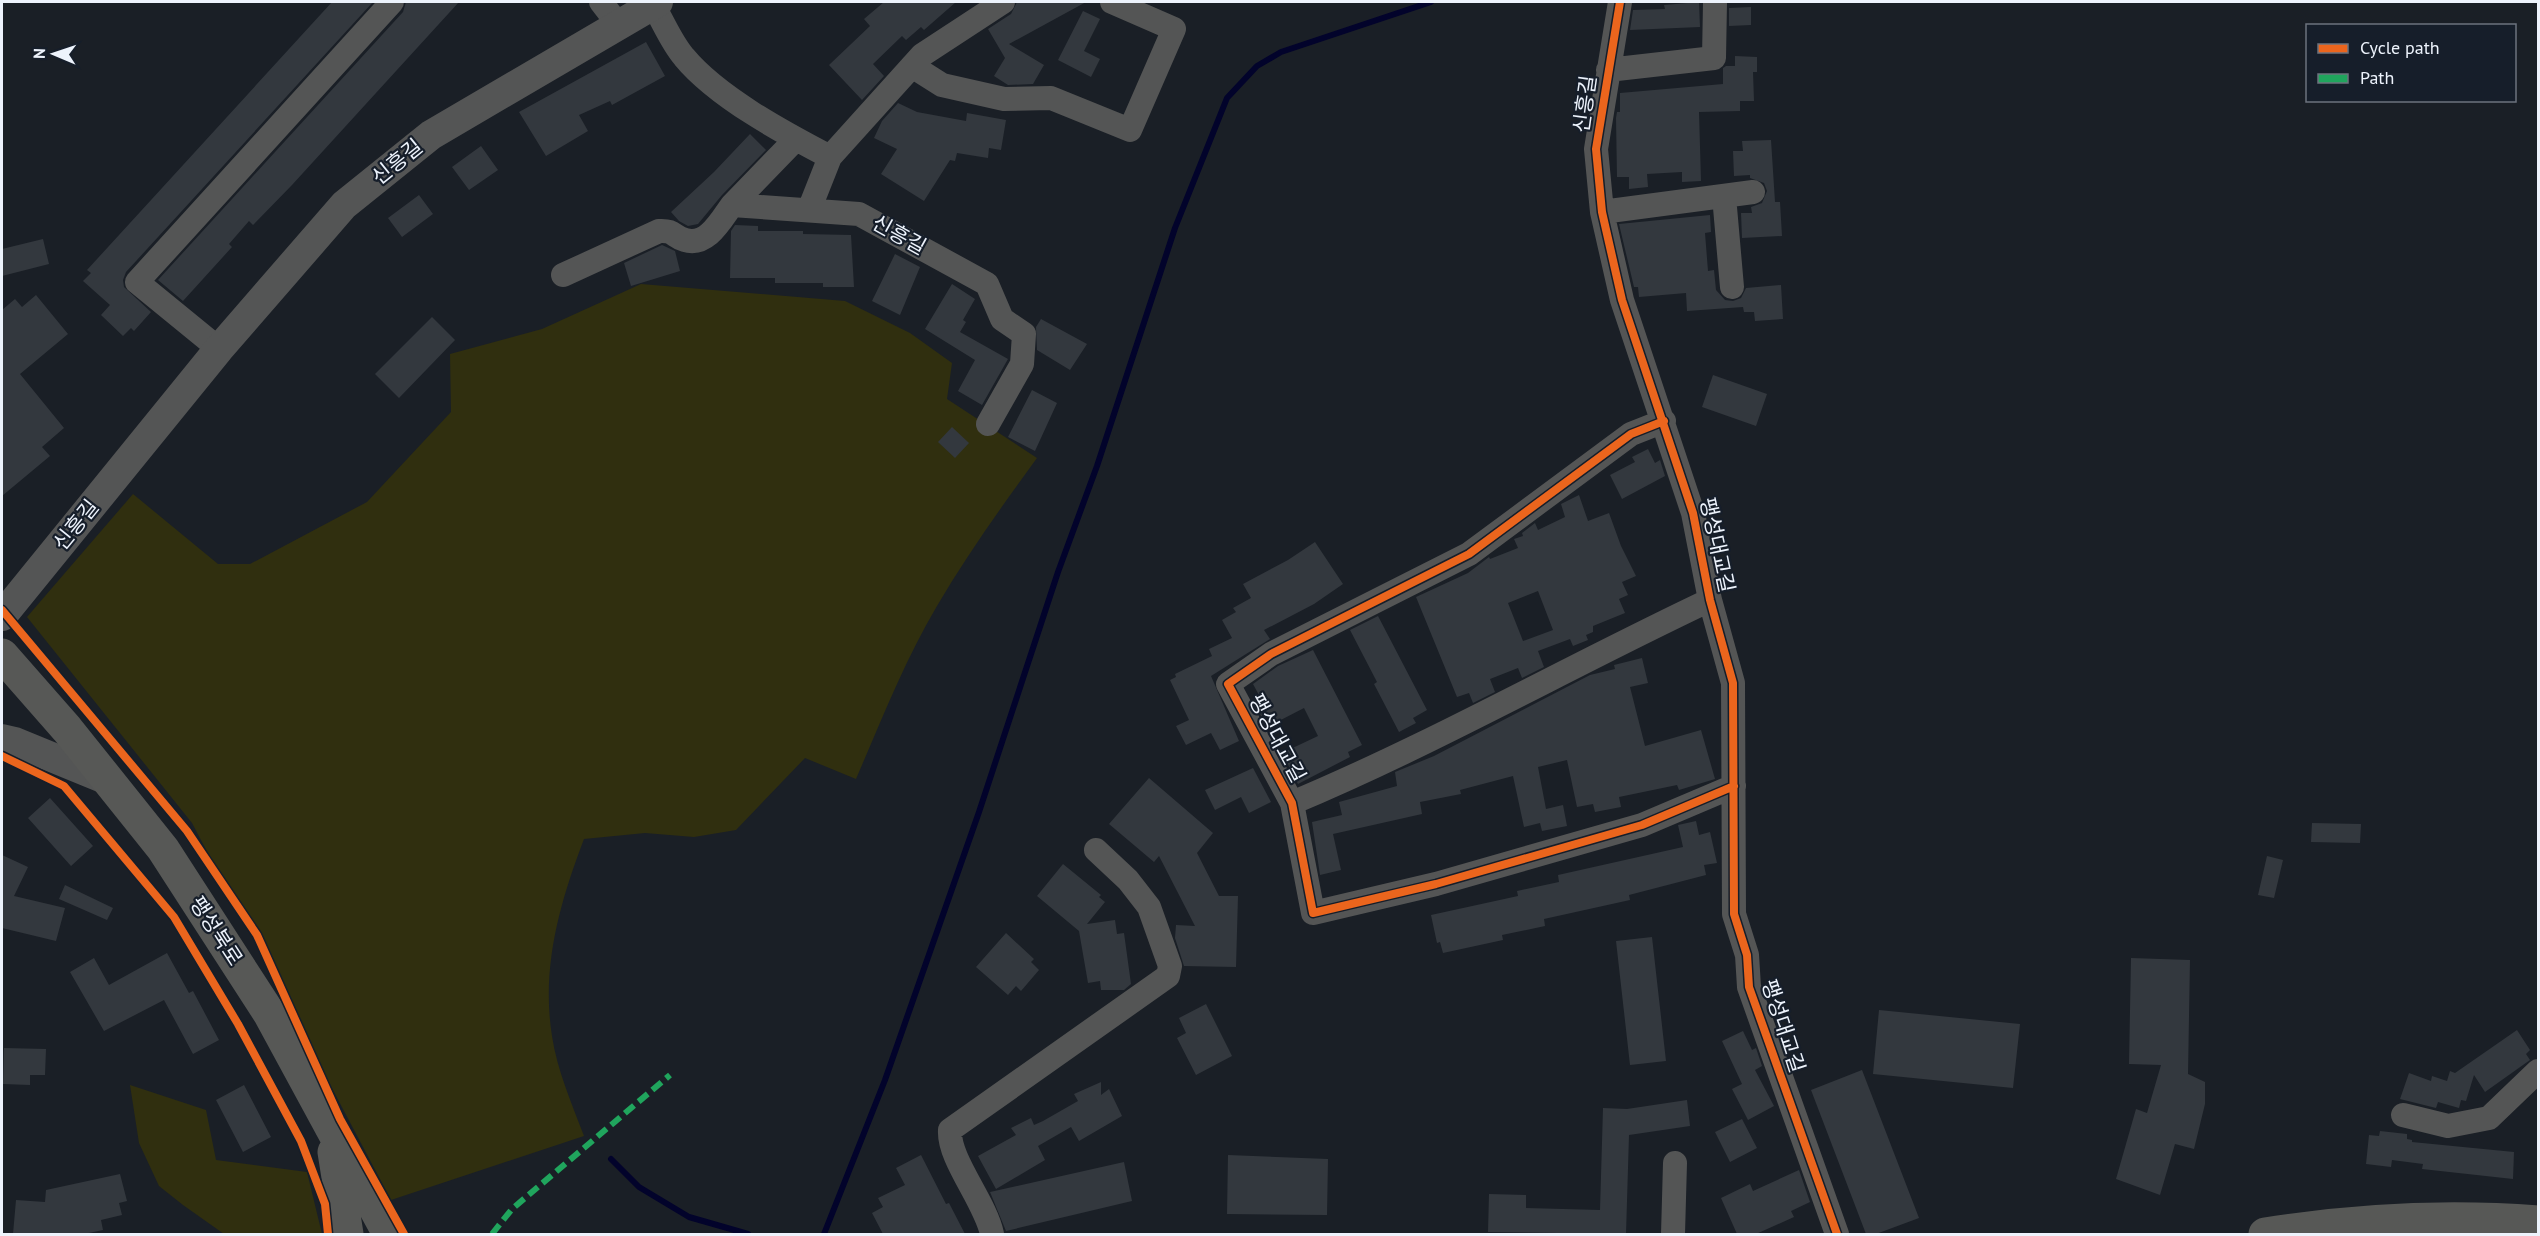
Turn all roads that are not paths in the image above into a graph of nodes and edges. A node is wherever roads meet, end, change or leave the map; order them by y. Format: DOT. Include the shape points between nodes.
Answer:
graph roads {
  1 [pos="392,2"];
  2 [pos="1003,2"];
  3 [pos="1112,2"];
  4 [pos="1620,2"];
  5 [pos="1715,2"];
  6 [pos="655,3"];
  7 [pos="610,13"];
  8 [pos="912,66"];
  9 [pos="1608,70"];
  10 [pos="796,139"];
  11 [pos="830,157"];
  12 [pos="1753,192"];
  13 [pos="1724,196"];
  14 [pos="732,205"];
  15 [pos="809,210"];
  16 [pos="1602,212"];
  17 [pos="563,275"];
  18 [pos="1732,287"];
  19 [pos="219,349"];
  20 [pos="1664,421"];
  21 [pos="988,423"];
  22 [pos="1710,600"];
  23 [pos="2,616"];
  24 [pos="2,655"];
  25 [pos="2,739"];
  26 [pos="105,779"];
  27 [pos="1734,786"];
  28 [pos="1292,802"];
  29 [pos="1096,850"];
  30 [pos="2538,1071"];
  31 [pos="2403,1115"];
  32 [pos="328,1121"];
  33 [pos="1675,1163"];
  34 [pos="2538,1222"];
  35 [pos="2393,1228"];
  36 [pos="347,1234"];
  37 [pos="389,1234"];
  38 [pos="992,1234"];
  39 [pos="1673,1234"];
  40 [pos="1837,1234"];
  41 [pos="2265,1234"];
  1 -- 19 [label="street" via="137,282"];
  2 -- 8 [label="street" via="922,55"];
  3 -- 8 [label="street" via="1174,29 1130,130 1052,98 1004,99 942,85"];
  4 -- 9 [label="street, 신흥길"];
  5 -- 9 [label="street" via="1714,58"];
  6 -- 7 [label="street, 신흥길"];
  6 -- 10 [label="street, 신흥길" via="683,57 765,123"];
  7 -- 19 [label="street, 신흥길" via="431,135 344,205"];
  8 -- 11 [label="street"];
  9 -- 16 [label="street, 신흥길" via="1596,149"];
  10 -- 11 [label="street, 신흥길"];
  10 -- 14 [label="street"];
  11 -- 15 [label="street"];
  12 -- 13 [label="street"];
  13 -- 16 [label="street"];
  13 -- 18 [label="street"];
  14 -- 15 [label="street, 신흥길"];
  14 -- 17 [label="street" via="712,232 699,240 686,241 670,231 659,231"];
  15 -- 21 [label="street, 신흥길" via="859,214 987,284 1002,319 1024,334 1022,364"];
  16 -- 20 [label="street, 팽성대교길" via="1622,300"];
  19 -- 23 [label="street, 신흥길"];
  20 -- 22 [label="street, 팽성대교길" via="1693,513"];
  20 -- 28 [label="street, 팽성대교길" via="1631,434 1469,554 1271,654 1228,684"];
  22 -- 27 [label="street, 팽성대교길" via="1733,683"];
  22 -- 28 [label="street, 팽성대교길" via="1369,771"];
  24 -- 26 [label="main road, 팽성북로"];
  25 -- 26 [label="street"];
  26 -- 32 [label="main road, 팽성북로" via="163,849 269,1013"];
  27 -- 28 [label="street, 팽성대교길" via="1642,825 1436,884 1313,913"];
  27 -- 40 [label="street, 팽성대교길" via="1734,914 1747,955 1749,987"];
  29 -- 38 [label="street" via="1128,880 1149,907 1170,966 1168,975 950,1130 951,1148 988,1217"];
  30 -- 31 [label="street" via="2489,1118 2448,1126"];
  32 -- 36 [label="main road"];
  32 -- 37 [label="main road, 팽성북로"];
  33 -- 39 [label="street"];
  34 -- 35 [label="main road" via="2421,1219"];
  35 -- 41 [label="main road" via="2301,1228"];
}
